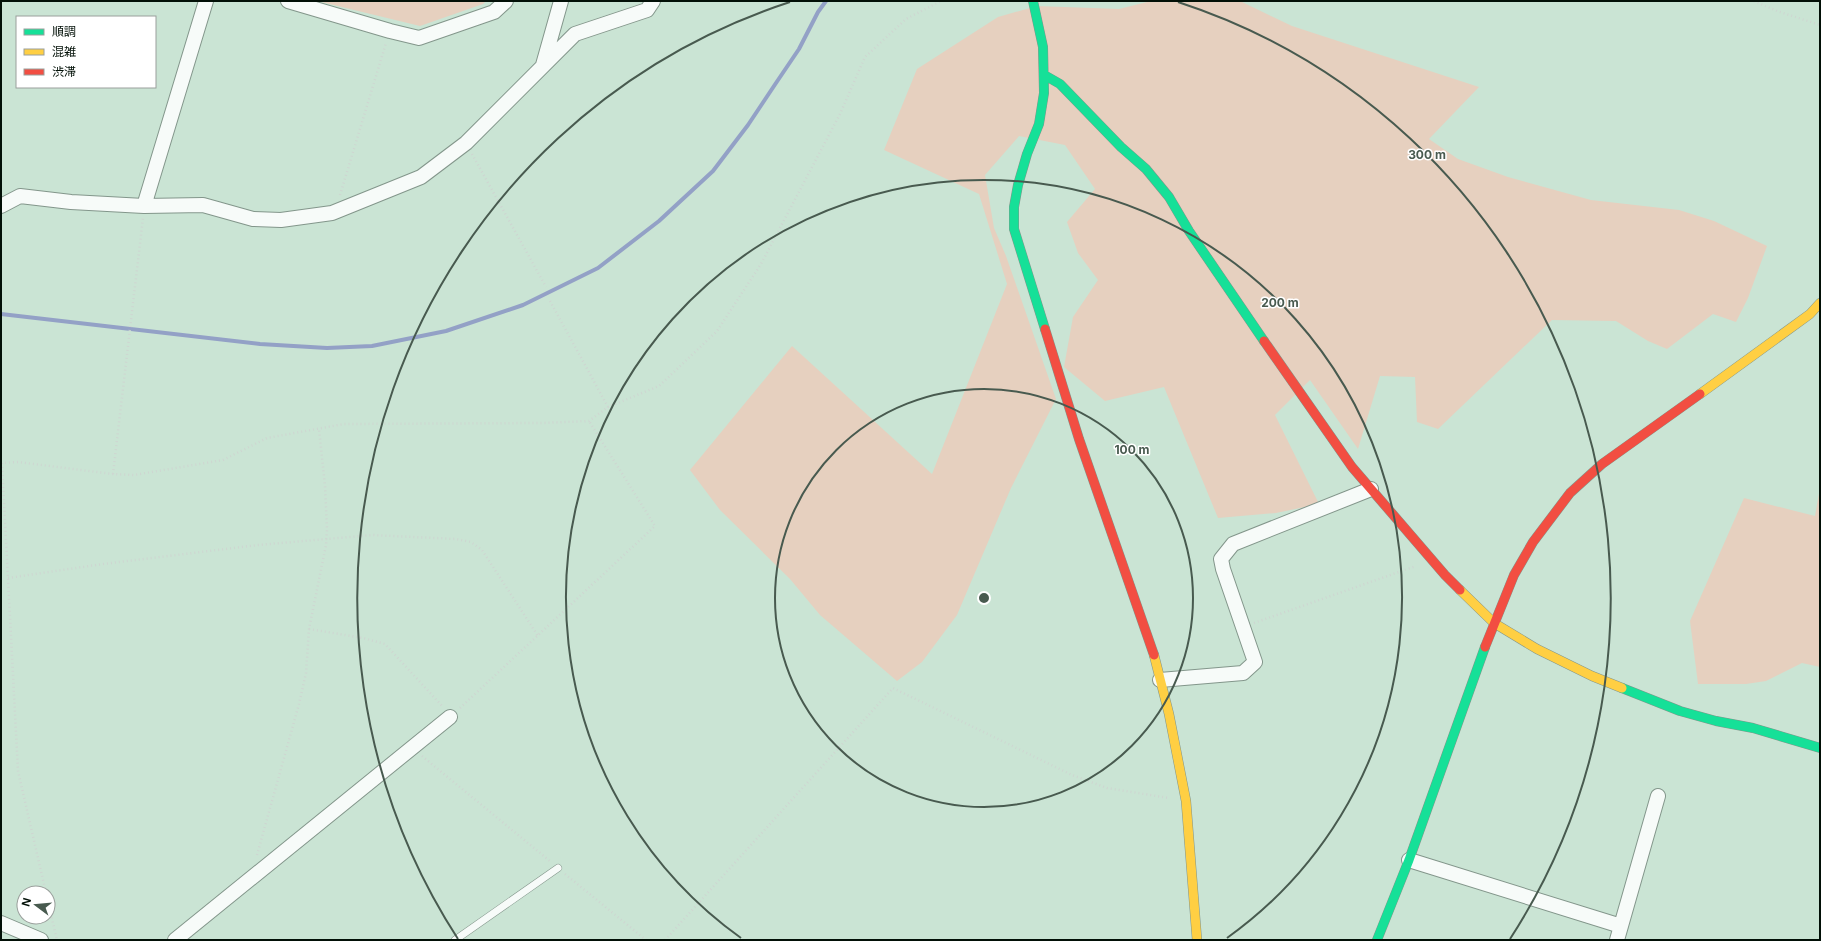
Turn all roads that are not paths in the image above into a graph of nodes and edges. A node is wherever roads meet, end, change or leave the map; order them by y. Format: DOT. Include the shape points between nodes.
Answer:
graph roads {
  1 [pos="206,1"];
  2 [pos="288,1"];
  3 [pos="506,1"];
  4 [pos="561,1"];
  5 [pos="653,1"];
  6 [pos="1033,1"];
  7 [pos="543,66"];
  8 [pos="1046,76"];
  9 [pos="1,206"];
  10 [pos="144,206"];
  11 [pos="1820,303"];
  12 [pos="1371,489"];
  13 [pos="1494,623"];
  14 [pos="1160,680"];
  15 [pos="450,717"];
  16 [pos="1820,748"];
  17 [pos="1658,796"];
  18 [pos="1409,860"];
  19 [pos="558,868"];
  20 [pos="1,923"];
  21 [pos="1621,926"];
  22 [pos="41,940"];
  23 [pos="175,940"];
  24 [pos="455,940"];
  25 [pos="1197,940"];
  26 [pos="1377,940"];
  27 [pos="1617,940"];
  1 -- 10 [label="street"];
  2 -- 3 [label="street" via="419,38 494,12"];
  4 -- 7 [label="street"];
  5 -- 7 [label="street" via="647,10 575,34"];
  6 -- 8 [label="street" via="1038,16"];
  7 -- 10 [label="street" via="466,143 421,177 336,211 281,220 253,219 203,205"];
  8 -- 12 [label="street" via="1060,84 1146,169 1169,197 1189,231 1293,384 1352,467"];
  8 -- 14 [label="street" via="1046,93 1038,125 1018,179 1013,211 1014,229 1079,439 1155,658"];
  9 -- 10 [label="street" via="20,196"];
  11 -- 13 [label="street" via="1810,314 1602,464 1570,493 1533,542 1514,576"];
  12 -- 13 [label="street" via="1445,576"];
  12 -- 14 [label="street" via="1233,544 1221,559 1255,662 1243,673"];
  13 -- 16 [label="street" via="1537,649 1592,676 1680,711 1753,728"];
  13 -- 18 [label="street"];
  14 -- 25 [label="street" via="1186,801"];
  15 -- 23 [label="street"];
  17 -- 21 [label="street"];
  18 -- 21 [label="street"];
  18 -- 26 [label="street"];
  19 -- 24 [label="lane"];
  20 -- 22 [label="street"];
  21 -- 27 [label="street"];
}
